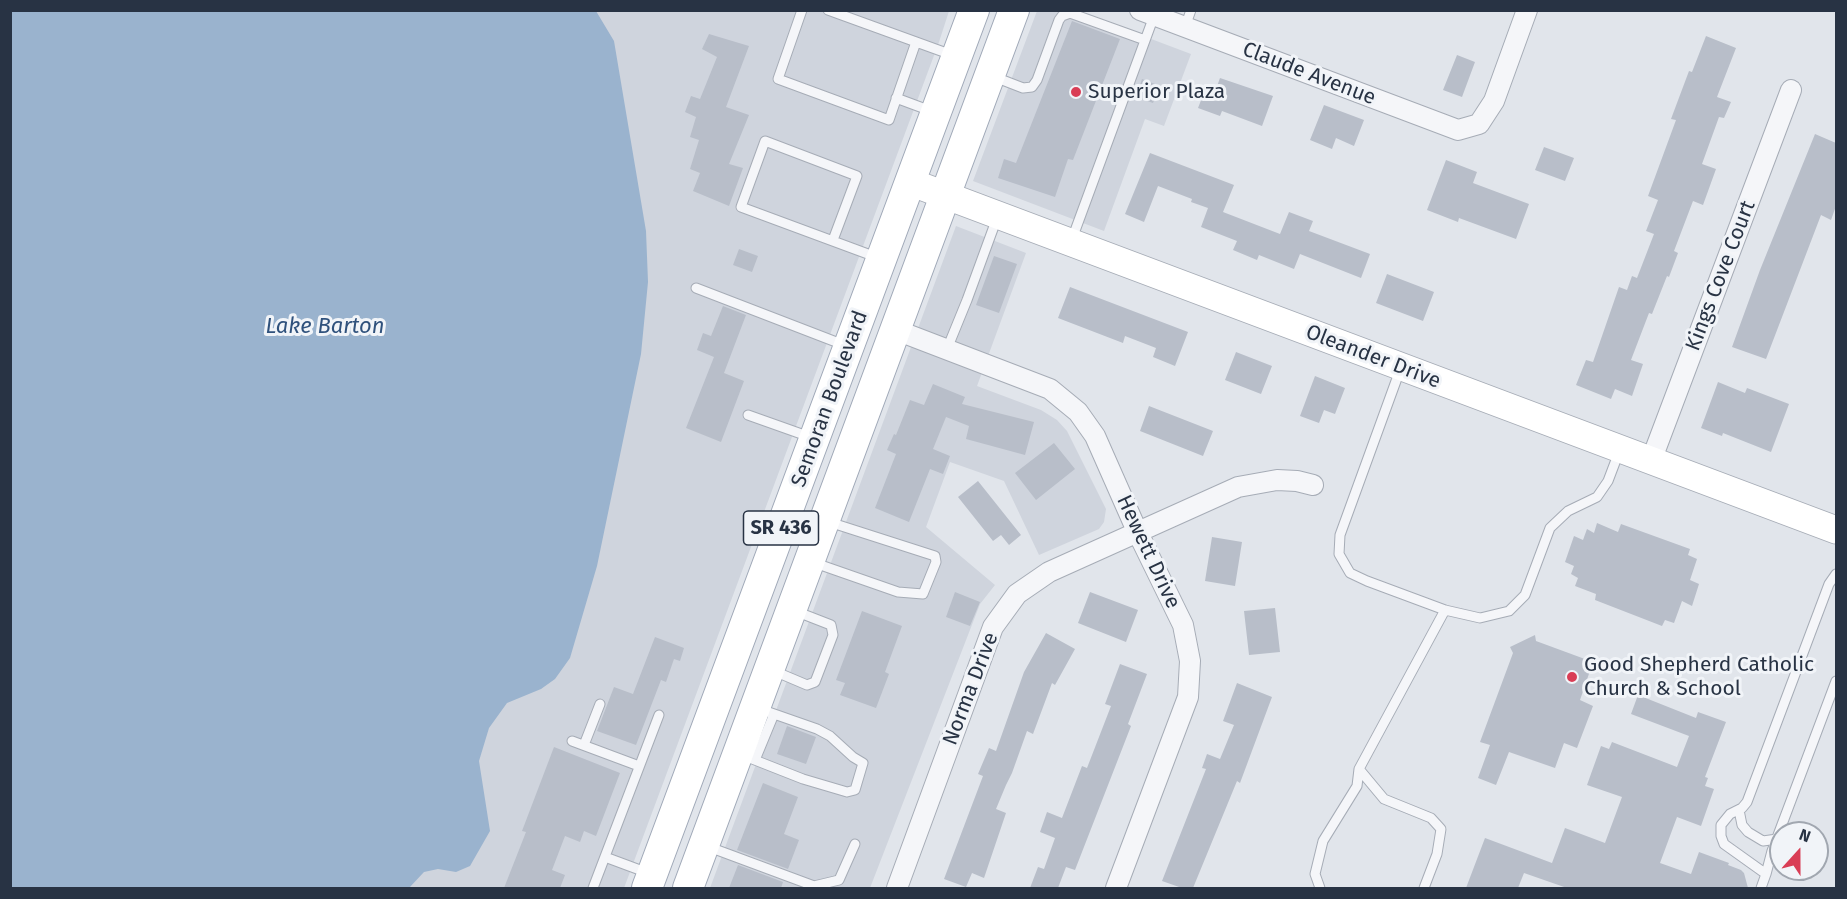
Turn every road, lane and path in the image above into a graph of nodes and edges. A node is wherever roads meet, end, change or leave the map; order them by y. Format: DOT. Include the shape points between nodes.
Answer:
graph roads {
  1 [pos="802,10"];
  2 [pos="828,10"];
  3 [pos="974,10"];
  4 [pos="1014,10"];
  5 [pos="1527,10"];
  6 [pos="1147,13"];
  7 [pos="1188,19"];
  8 [pos="1145,40"];
  9 [pos="916,42"];
  10 [pos="957,57"];
  11 [pos="990,75"];
  12 [pos="1791,90"];
  13 [pos="896,98"];
  14 [pos="936,113"];
  15 [pos="910,182"];
  16 [pos="946,196"];
  17 [pos="998,215"];
  18 [pos="833,240"];
  19 [pos="1071,243"];
  20 [pos="881,260"];
  21 [pos="696,288"];
  22 [pos="896,330"];
  23 [pos="849,347"];
  24 [pos="946,349"];
  25 [pos="1401,368"];
  26 [pos="748,415"];
  27 [pos="815,439"];
  28 [pos="1620,449"];
  29 [pos="1651,461"];
  30 [pos="1312,485"];
  31 [pos="825,521"];
  32 [pos="1137,531"];
  33 [pos="1836,531"];
  34 [pos="810,561"];
  35 [pos="1836,574"];
  36 [pos="792,609"];
  37 [pos="1445,610"];
  38 [pos="769,669"];
  39 [pos="1836,681"];
  40 [pos="600,704"];
  41 [pos="764,711"];
  42 [pos="658,715"];
  43 [pos="573,741"];
  44 [pos="584,745"];
  45 [pos="747,757"];
  46 [pos="639,766"];
  47 [pos="1359,769"];
  48 [pos="1739,810"];
  49 [pos="1784,821"];
  50 [pos="1769,840"];
  51 [pos="855,844"];
  52 [pos="704,845"];
  53 [pos="605,857"];
  54 [pos="1769,864"];
  55 [pos="1766,874"];
  56 [pos="650,882"];
  57 [pos="593,888"];
  58 [pos="688,888"];
  59 [pos="897,888"];
  60 [pos="1116,888"];
  61 [pos="1320,888"];
  62 [pos="1424,888"];
  63 [pos="1761,888"];
  1 -- 13 [label="lane" via="778,79 889,120"];
  2 -- 9 [label="lane"];
  3 -- 10 [label="main road, Semoran Boulevard / SR 436"];
  4 -- 11 [label="main road, Semoran Boulevard / SR 436"];
  5 -- 7 [label="street, Claude Avenue" via="1494,101 1479,124 1458,130"];
  6 -- 7 [label="street, Claude Avenue"];
  6 -- 8 [label="lane"];
  8 -- 11 [label="lane" via="1070,13 1059,20 1032,87 1023,88"];
  8 -- 19 [label="lane"];
  9 -- 10 [label="lane"];
  9 -- 13 [label="lane"];
  10 -- 14 [label="main road, Semoran Boulevard / SR 436"];
  11 -- 16 [label="main road, Semoran Boulevard / SR 436"];
  12 -- 29 [label="street, Kings Cove Court"];
  13 -- 14 [label="lane"];
  14 -- 15 [label="main road, Semoran Boulevard / SR 436"];
  15 -- 16 [label="street, Oleander Drive"];
  15 -- 20 [label="main road, Semoran Boulevard / SR 436"];
  16 -- 17 [label="street, Oleander Drive"];
  16 -- 22 [label="main road, Semoran Boulevard / SR 436"];
  17 -- 19 [label="street, Oleander Drive"];
  17 -- 24 [label="lane"];
  18 -- 18 [label="lane" via="741,207 765,141 857,176"];
  18 -- 20 [label="lane"];
  19 -- 25 [label="street, Oleander Drive"];
  20 -- 23 [label="main road, Semoran Boulevard / SR 436"];
  21 -- 23 [label="lane"];
  22 -- 24 [label="street, Hewett Drive"];
  22 -- 31 [label="main road, Semoran Boulevard / SR 436"];
  23 -- 27 [label="main road, Semoran Boulevard / SR 436"];
  24 -- 32 [label="street, Hewett Drive" via="1050,389 1078,412 1095,436"];
  25 -- 28 [label="street, Oleander Drive"];
  25 -- 37 [label="lane" via="1340,535 1339,554 1350,573"];
  26 -- 27 [label="lane"];
  27 -- 56 [label="main road, Semoran Boulevard / SR 436"];
  28 -- 29 [label="street, Oleander Drive"];
  28 -- 37 [label="lane" via="1608,481 1597,497 1568,511 1550,528 1526,595 1509,611 1480,618"];
  29 -- 33 [label="street, Oleander Drive"];
  30 -- 32 [label="street, Norma Drive" via="1277,480 1238,487"];
  31 -- 34 [label="main road, Semoran Boulevard / SR 436"];
  31 -- 34 [label="lane" via="934,556 936,562 923,594 898,592"];
  32 -- 59 [label="street, Norma Drive" via="1049,572 1017,594 993,627"];
  32 -- 60 [label="street, Hewett Drive" via="1183,625 1190,660 1188,697"];
  34 -- 36 [label="main road, Semoran Boulevard / SR 436"];
  35 -- 48 [label="lane" via="1747,802"];
  36 -- 38 [label="main road, Semoran Boulevard / SR 436"];
  36 -- 38 [label="lane" via="831,626 833,635 815,681 807,685"];
  37 -- 47 [label="lane"];
  38 -- 41 [label="main road, Semoran Boulevard / SR 436"];
  39 -- 49 [label="lane"];
  40 -- 44 [label="lane"];
  41 -- 45 [label="main road, Semoran Boulevard / SR 436"];
  41 -- 45 [label="lane" via="817,729 863,763 855,790 847,792 803,779"];
  42 -- 46 [label="lane"];
  43 -- 44 [label="lane"];
  44 -- 46 [label="lane"];
  45 -- 52 [label="main road, Semoran Boulevard / SR 436"];
  46 -- 53 [label="lane"];
  47 -- 61 [label="lane" via="1357,786 1323,841 1315,874"];
  47 -- 62 [label="lane" via="1384,799 1431,818 1441,829 1437,854"];
  48 -- 50 [label="lane" via="1742,825 1751,835"];
  48 -- 55 [label="lane" via="1721,825 1724,844"];
  51 -- 52 [label="lane" via="839,880 814,886"];
  52 -- 58 [label="main road, Semoran Boulevard / SR 436"];
  53 -- 56 [label="lane"];
  53 -- 57 [label="lane"];
  54 -- 55 [label="lane"];
  55 -- 63 [label="lane"];
}
